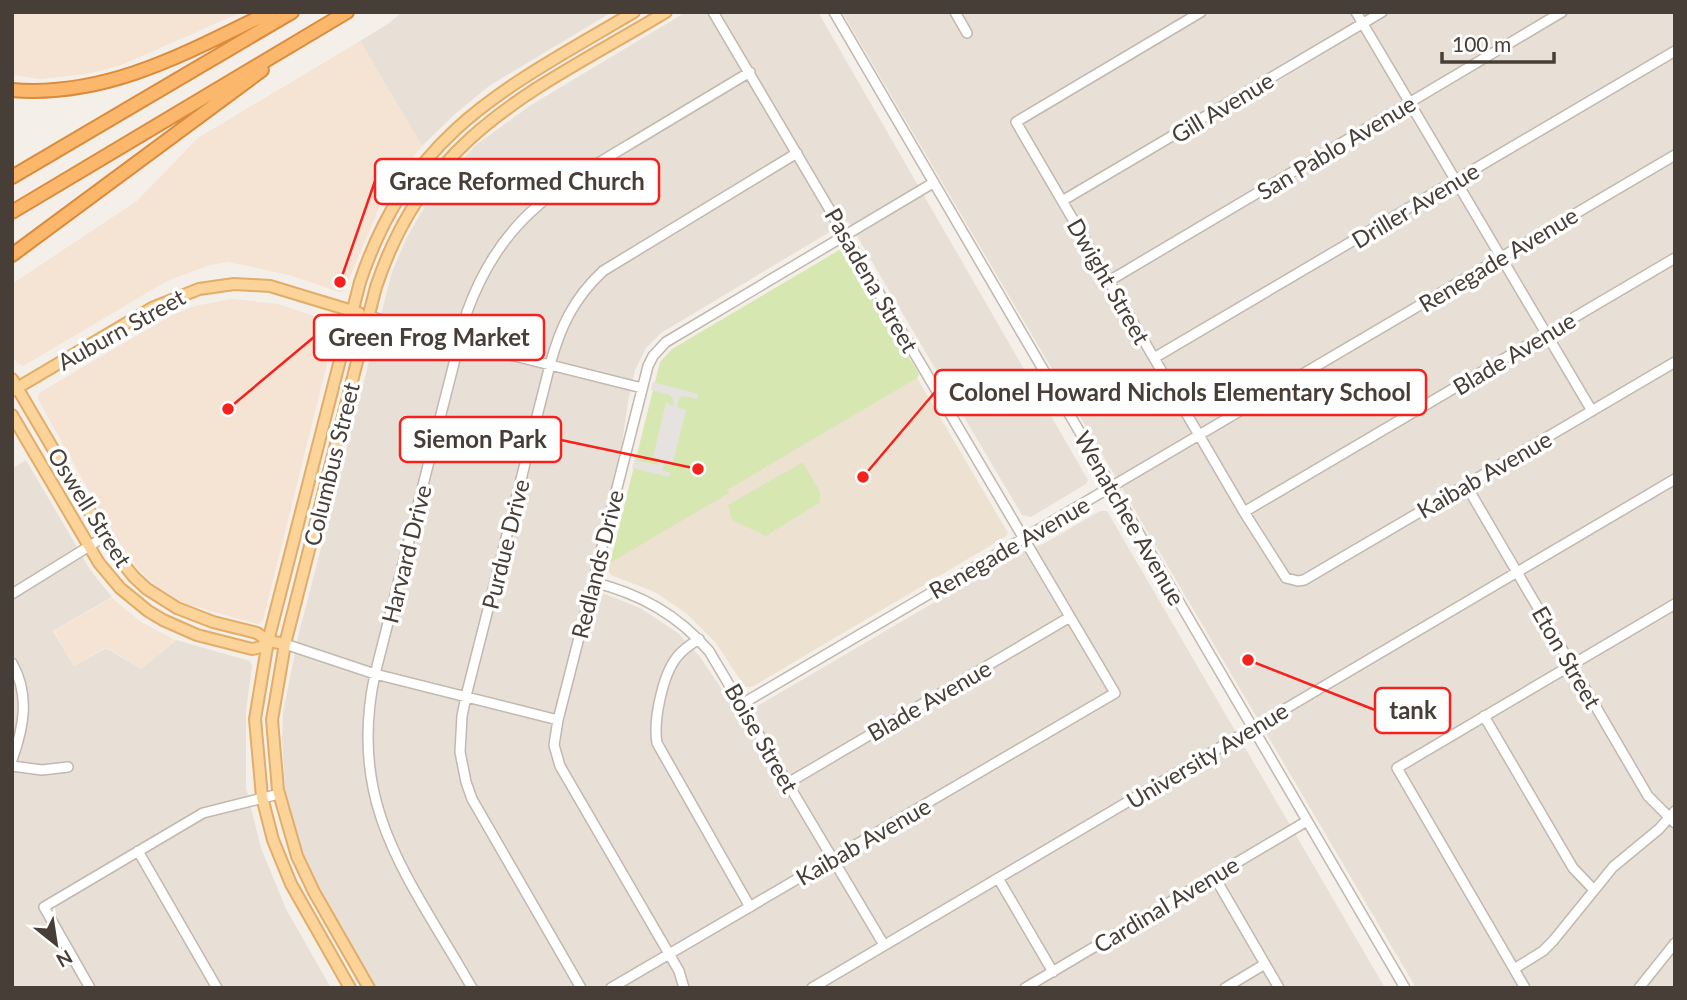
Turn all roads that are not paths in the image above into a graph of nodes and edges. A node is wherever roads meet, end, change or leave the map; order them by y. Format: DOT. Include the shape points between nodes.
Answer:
graph roads {
  1 [pos="270,12"];
  2 [pos="292,12"];
  3 [pos="347,12"];
  4 [pos="634,12"];
  5 [pos="666,12"];
  6 [pos="713,12"];
  7 [pos="834,12"];
  8 [pos="955,12"];
  9 [pos="1179,12"];
  10 [pos="1201,12"];
  11 [pos="1356,12"];
  12 [pos="1382,12"];
  13 [pos="1562,12"];
  14 [pos="1185,22"];
  15 [pos="1363,23"];
  16 [pos="967,33"];
  17 [pos="303,38"];
  18 [pos="1675,51"];
  19 [pos="750,72"];
  20 [pos="12,90"];
  21 [pos="1410,103"];
  22 [pos="797,153"];
  23 [pos="1675,155"];
  24 [pos="12,177"];
  25 [pos="1455,181"];
  26 [pos="933,183"];
  27 [pos="1062,201"];
  28 [pos="12,212"];
  29 [pos="845,235"];
  30 [pos="12,255"];
  31 [pos="1501,257"];
  32 [pos="1675,258"];
  33 [pos="1109,281"];
  34 [pos="353,311"];
  35 [pos="369,316"];
  36 [pos="1546,334"];
  37 [pos="459,342"];
  38 [pos="1154,358"];
  39 [pos="1675,362"];
  40 [pos="550,365"];
  41 [pos="14,386"];
  42 [pos="642,388"];
  43 [pos="1592,411"];
  44 [pos="12,415"];
  45 [pos="1199,435"];
  46 [pos="1675,479"];
  47 [pos="1466,485"];
  48 [pos="1112,487"];
  49 [pos="1244,512"];
  50 [pos="104,537"];
  51 [pos="1024,538"];
  52 [pos="89,546"];
  53 [pos="1517,572"];
  54 [pos="1292,581"];
  55 [pos="593,582"];
  56 [pos="12,594"];
  57 [pos="1675,604"];
  58 [pos="1070,617"];
  59 [pos="699,639"];
  60 [pos="268,641"];
  61 [pos="285,644"];
  62 [pos="12,663"];
  63 [pos="1571,665"];
  64 [pos="375,674"];
  65 [pos="1115,693"];
  66 [pos="466,696"];
  67 [pos="742,704"];
  68 [pos="1484,716"];
  69 [pos="558,720"];
  70 [pos="1253,728"];
  71 [pos="12,760"];
  72 [pos="12,766"];
  73 [pos="68,767"];
  74 [pos="788,783"];
  75 [pos="279,794"];
  76 [pos="262,797"];
  77 [pos="1673,817"];
  78 [pos="1307,821"];
  79 [pos="138,851"];
  80 [pos="832,860"];
  81 [pos="1214,876"];
  82 [pos="998,878"];
  83 [pos="1594,890"];
  84 [pos="750,907"];
  85 [pos="1675,943"];
  86 [pos="884,946"];
  87 [pos="669,954"];
  88 [pos="1265,964"];
  89 [pos="1514,969"];
  90 [pos="1053,971"];
  91 [pos="90,988"];
  92 [pos="217,988"];
  93 [pos="350,988"];
  94 [pos="369,988"];
  95 [pos="472,988"];
  96 [pos="580,988"];
  97 [pos="611,988"];
  98 [pos="684,988"];
  99 [pos="812,988"];
  100 [pos="1025,988"];
  101 [pos="1226,988"];
  102 [pos="1279,988"];
  103 [pos="1405,988"];
  104 [pos="1525,988"];
  105 [pos="1639,988"];
  1 -- 20 [label="highway" via="133,75 60,90"];
  2 -- 24 [label="highway"];
  3 -- 17 [label="highway"];
  4 -- 34 [label="main road, Columbus Street" via="505,89 440,143 391,211 368,260"];
  5 -- 35 [label="main road, Columbus Street" via="513,103 460,146 405,218 383,265"];
  6 -- 19 [label="street, Pasadena Street"];
  7 -- 26 [label="street, Wenatchee Avenue"];
  8 -- 16 [label="street"];
  9 -- 14 [label="street"];
  10 -- 14 [label="street"];
  11 -- 15 [label="street"];
  12 -- 15 [label="street, Gill Avenue"];
  13 -- 21 [label="street, San Pablo Avenue"];
  14 -- 27 [label="street, Dwight Street" via="1016,122"];
  15 -- 21 [label="street"];
  15 -- 27 [label="street, Gill Avenue"];
  17 -- 28 [label="highway"];
  17 -- 30 [label="highway"];
  18 -- 25 [label="street, Driller Avenue"];
  19 -- 22 [label="street, Pasadena Street"];
  19 -- 37 [label="street, Harvard Drive" via="567,181 533,207 505,238 483,274"];
  21 -- 25 [label="street"];
  21 -- 33 [label="street, San Pablo Avenue"];
  22 -- 29 [label="street, Pasadena Street"];
  22 -- 40 [label="street, Purdue Drive" via="603,271 569,312"];
  23 -- 31 [label="street, Renegade Avenue"];
  25 -- 31 [label="street"];
  25 -- 38 [label="street, Driller Avenue"];
  26 -- 29 [label="street, Redlands Drive"];
  26 -- 48 [label="street, Wenatchee Avenue"];
  27 -- 33 [label="street, Dwight Street"];
  29 -- 42 [label="street, Redlands Drive" via="666,342 653,356"];
  29 -- 51 [label="street, Pasadena Street"];
  31 -- 36 [label="street"];
  31 -- 45 [label="street, Renegade Avenue"];
  32 -- 36 [label="street, Blade Avenue"];
  33 -- 38 [label="street, Dwight Street"];
  34 -- 35 [label="main road, Auburn Street"];
  34 -- 41 [label="main road, Auburn Street" via="270,286 234,284 199,289 152,308"];
  34 -- 60 [label="main road, Columbus Street"];
  35 -- 37 [label="street, Auburn Street"];
  35 -- 61 [label="main road, Columbus Street"];
  36 -- 43 [label="street"];
  36 -- 49 [label="street, Blade Avenue"];
  37 -- 40 [label="street, Auburn Street"];
  37 -- 64 [label="street, Harvard Drive"];
  38 -- 45 [label="street, Dwight Street"];
  39 -- 43 [label="street, Kaibab Avenue"];
  40 -- 42 [label="street, Auburn Street"];
  40 -- 66 [label="street, Purdue Drive"];
  41 -- 50 [label="main road, Oswell Street"];
  42 -- 55 [label="street, Redlands Drive"];
  43 -- 47 [label="street, Kaibab Avenue"];
  44 -- 52 [label="main road, Oswell Street"];
  45 -- 48 [label="street, Renegade Avenue"];
  45 -- 49 [label="street, Dwight Street"];
  46 -- 53 [label="street, University Avenue"];
  47 -- 53 [label="street, Eton Street"];
  47 -- 54 [label="street, Kaibab Avenue" via="1304,580"];
  48 -- 51 [label="street, Renegade Avenue"];
  48 -- 70 [label="street, Wenatchee Avenue"];
  49 -- 54 [label="street, Dwight Street" via="1281,574"];
  50 -- 52 [label="street"];
  50 -- 60 [label="main road, Oswell Street" via="134,577 162,599 194,616 257,633"];
  51 -- 58 [label="street, Pasadena Street"];
  51 -- 67 [label="street, Renegade Avenue"];
  52 -- 56 [label="street"];
  52 -- 60 [label="main road, Oswell Street" via="120,588 163,620 197,635 252,649"];
  53 -- 63 [label="street, Eton Street"];
  53 -- 70 [label="street, University Avenue"];
  55 -- 59 [label="street, Boise Street" via="651,602"];
  55 -- 69 [label="street, Redlands Drive"];
  57 -- 63 [label="street"];
  58 -- 65 [label="street, Pasadena Street"];
  58 -- 74 [label="street, Blade Avenue"];
  59 -- 67 [label="street, Boise Street"];
  59 -- 84 [label="street" via="670,667 656,721 657,743"];
  60 -- 61 [label="main road, Oswell Street"];
  60 -- 76 [label="main road, Columbus Street" via="255,719"];
  61 -- 64 [label="street, Oswell Street"];
  61 -- 75 [label="main road, Columbus Street" via="272,720"];
  62 -- 71 [label="street" via="24,708"];
  63 -- 68 [label="street"];
  63 -- 77 [label="street, Eton Street" via="1647,796"];
  64 -- 66 [label="street, Oswell Street"];
  64 -- 95 [label="street, Harvard Drive" via="366,739 374,801 396,856"];
  65 -- 80 [label="street, Kaibab Avenue"];
  66 -- 69 [label="street, Oswell Street"];
  66 -- 96 [label="street, Purdue Drive" via="460,752 472,799"];
  67 -- 74 [label="street, Boise Street"];
  68 -- 83 [label="street" via="1573,868"];
  68 -- 89 [label="street" via="1397,768"];
  69 -- 87 [label="street, Redlands Drive" via="554,745 560,766"];
  70 -- 78 [label="street, Wenatchee Avenue"];
  70 -- 82 [label="street, University Avenue"];
  72 -- 73 [label="street"];
  74 -- 80 [label="street, Boise Street"];
  75 -- 76 [label="street"];
  75 -- 94 [label="main road, Columbus Street" via="306,877"];
  76 -- 79 [label="street" via="203,813"];
  76 -- 93 [label="main road, Columbus Street" via="291,884"];
  77 -- 83 [label="street" via="1613,867"];
  78 -- 81 [label="street, Cardinal Avenue"];
  78 -- 103 [label="street, Wenatchee Avenue"];
  79 -- 91 [label="street" via="44,907"];
  79 -- 92 [label="street"];
  80 -- 84 [label="street, Kaibab Avenue"];
  80 -- 86 [label="street, Boise Street"];
  81 -- 88 [label="street"];
  81 -- 90 [label="street, Cardinal Avenue"];
  82 -- 86 [label="street, University Avenue"];
  82 -- 90 [label="street"];
  83 -- 89 [label="street" via="1553,941"];
  84 -- 87 [label="street, Kaibab Avenue"];
  85 -- 105 [label="street"];
  86 -- 99 [label="street, University Avenue"];
  87 -- 97 [label="street, Kaibab Avenue"];
  87 -- 98 [label="street, Redlands Drive"];
  88 -- 101 [label="street"];
  88 -- 102 [label="street"];
  89 -- 104 [label="street"];
  90 -- 100 [label="street, Cardinal Avenue"];
}
